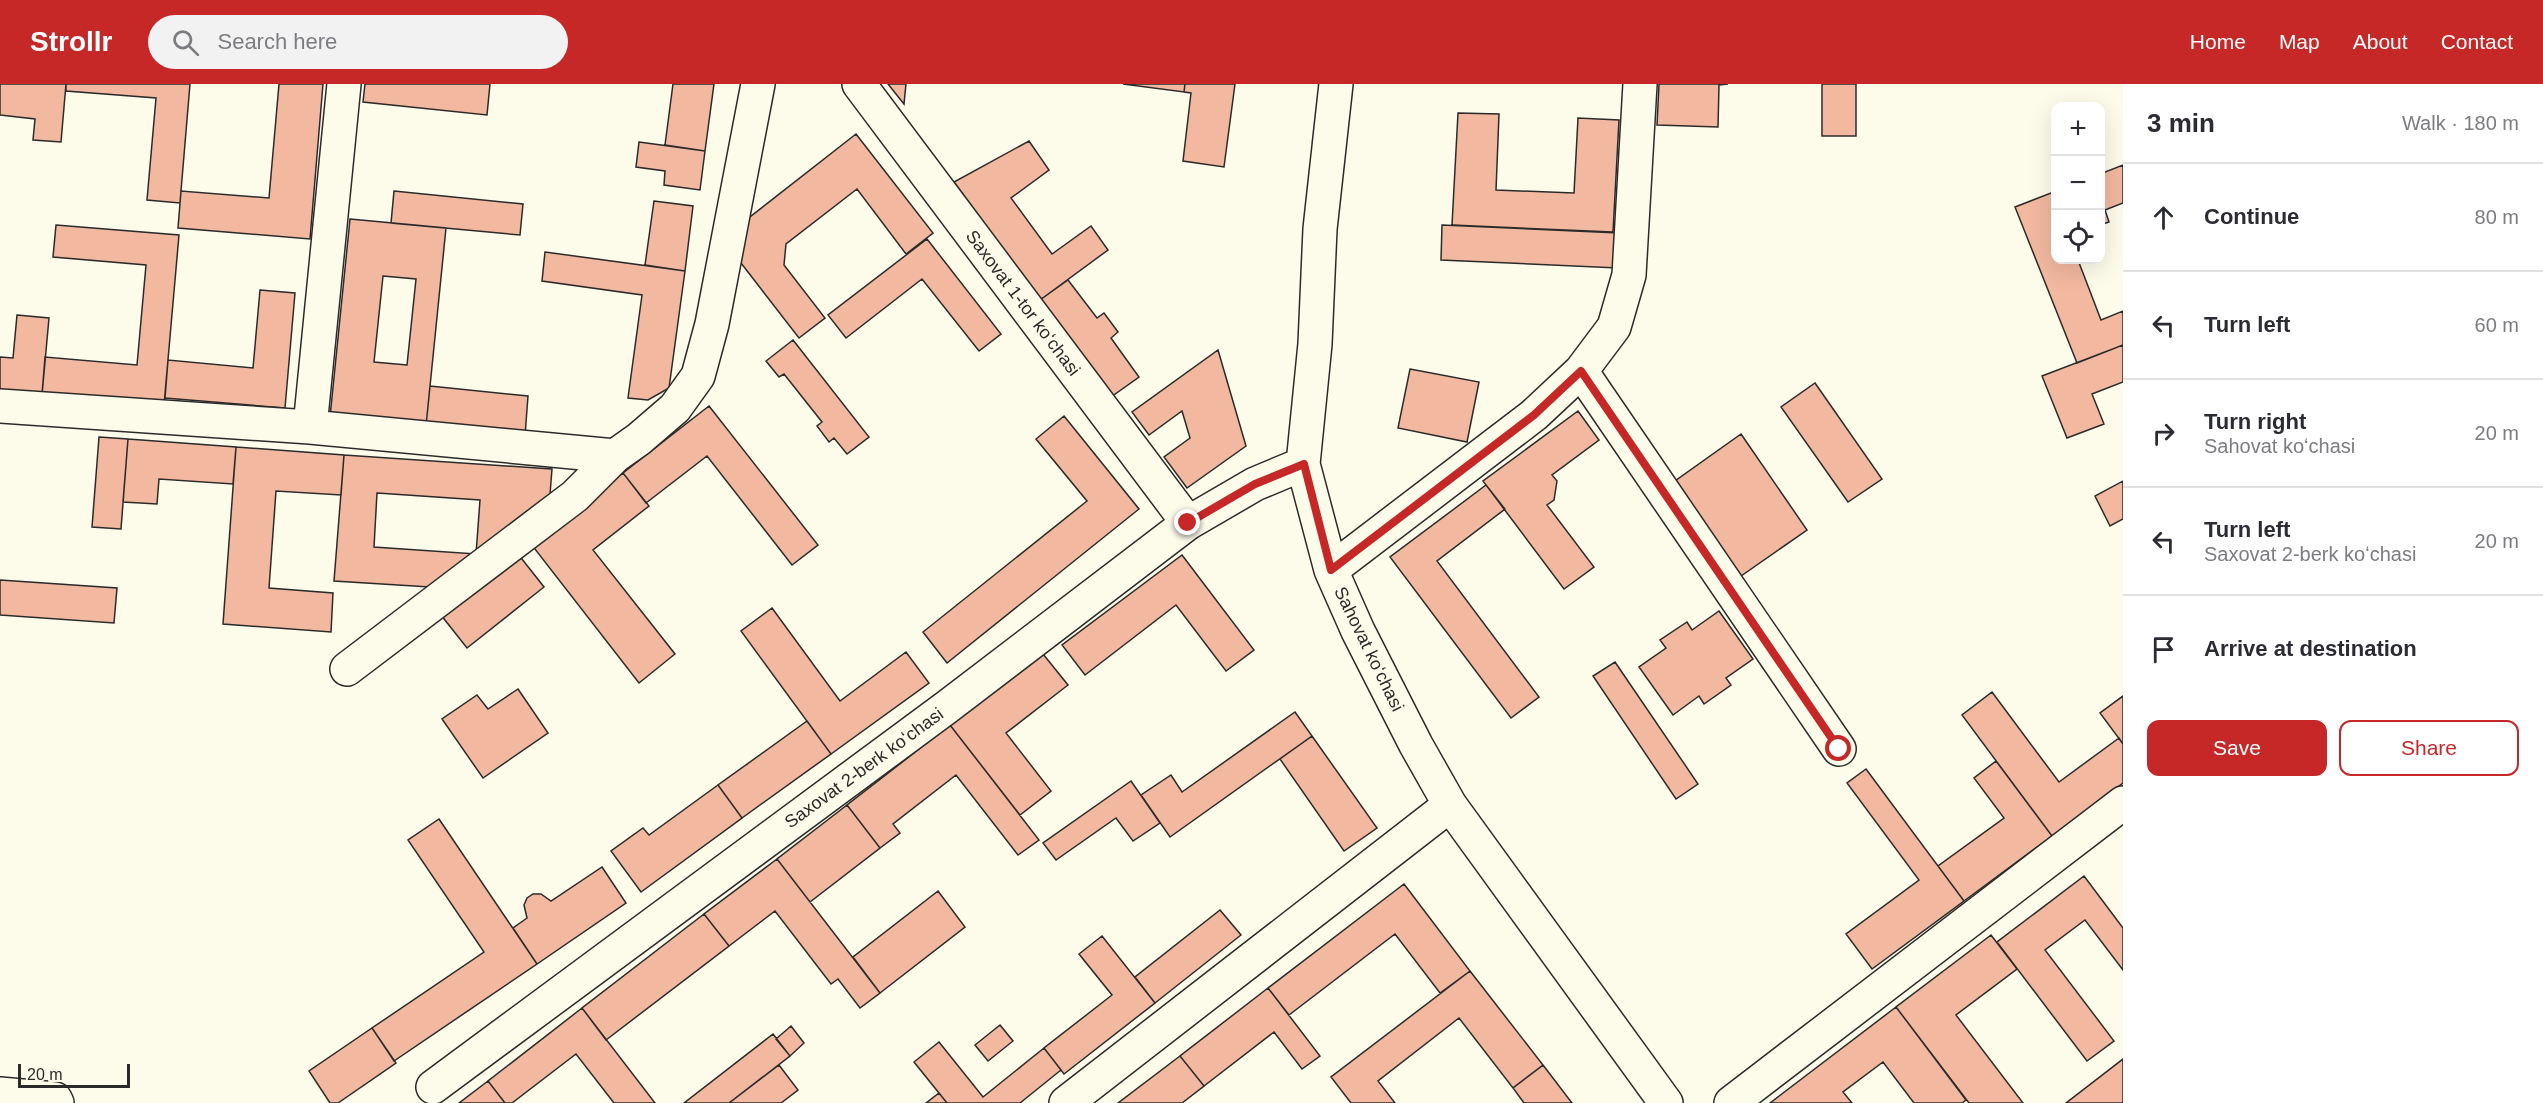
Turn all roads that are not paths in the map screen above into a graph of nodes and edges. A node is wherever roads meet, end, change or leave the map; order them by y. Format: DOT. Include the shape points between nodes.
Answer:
graph roads {
  1 [pos="344,84"];
  2 [pos="758,84"];
  3 [pos="859,84"];
  4 [pos="1336,84"];
  5 [pos="1640,84"];
  6 [pos="1581,371"];
  7 [pos="0,405"];
  8 [pos="310,427"];
  9 [pos="615,456"];
  10 [pos="1304,464"];
  11 [pos="1188,523"];
  12 [pos="1331,570"];
  13 [pos="347,669"];
  14 [pos="1839,749"];
  15 [pos="2123,803"];
  16 [pos="1450,805"];
  17 [pos="433,1087"];
  18 [pos="0,1094"];
  19 [pos="57,1103"];
  20 [pos="1066,1103"];
  21 [pos="1665,1103"];
  22 [pos="1731,1103"];
  1 -- 8 [label="street"];
  2 -- 9 [label="street" via="712,324 698,376 675,408"];
  3 -- 11 [label="street, Saxovat 1-tor koʻchasi"];
  4 -- 10 [label="street, Sahovat koʻchasi" via="1320,229"];
  5 -- 6 [label="street" via="1629,275 1614,327"];
  6 -- 12 [label="street" via="1534,415"];
  6 -- 14 [label="street"];
  7 -- 8 [label="street"];
  8 -- 9 [label="street"];
  9 -- 13 [label="street" via="575,496"];
  10 -- 11 [label="street, Saxovat 2-berk koʻchasi" via="1255,484"];
  10 -- 12 [label="street, Sahovat koʻchasi"];
  11 -- 17 [label="street, Saxovat 2-berk koʻchasi" via="947,707"];
  12 -- 16 [label="street, Sahovat koʻchasi" via="1358,632"];
  15 -- 22 [label="street"];
  16 -- 20 [label="street"];
  16 -- 21 [label="street, Sahovat koʻchasi"];
  18 -- 19 [label="street"];
}
